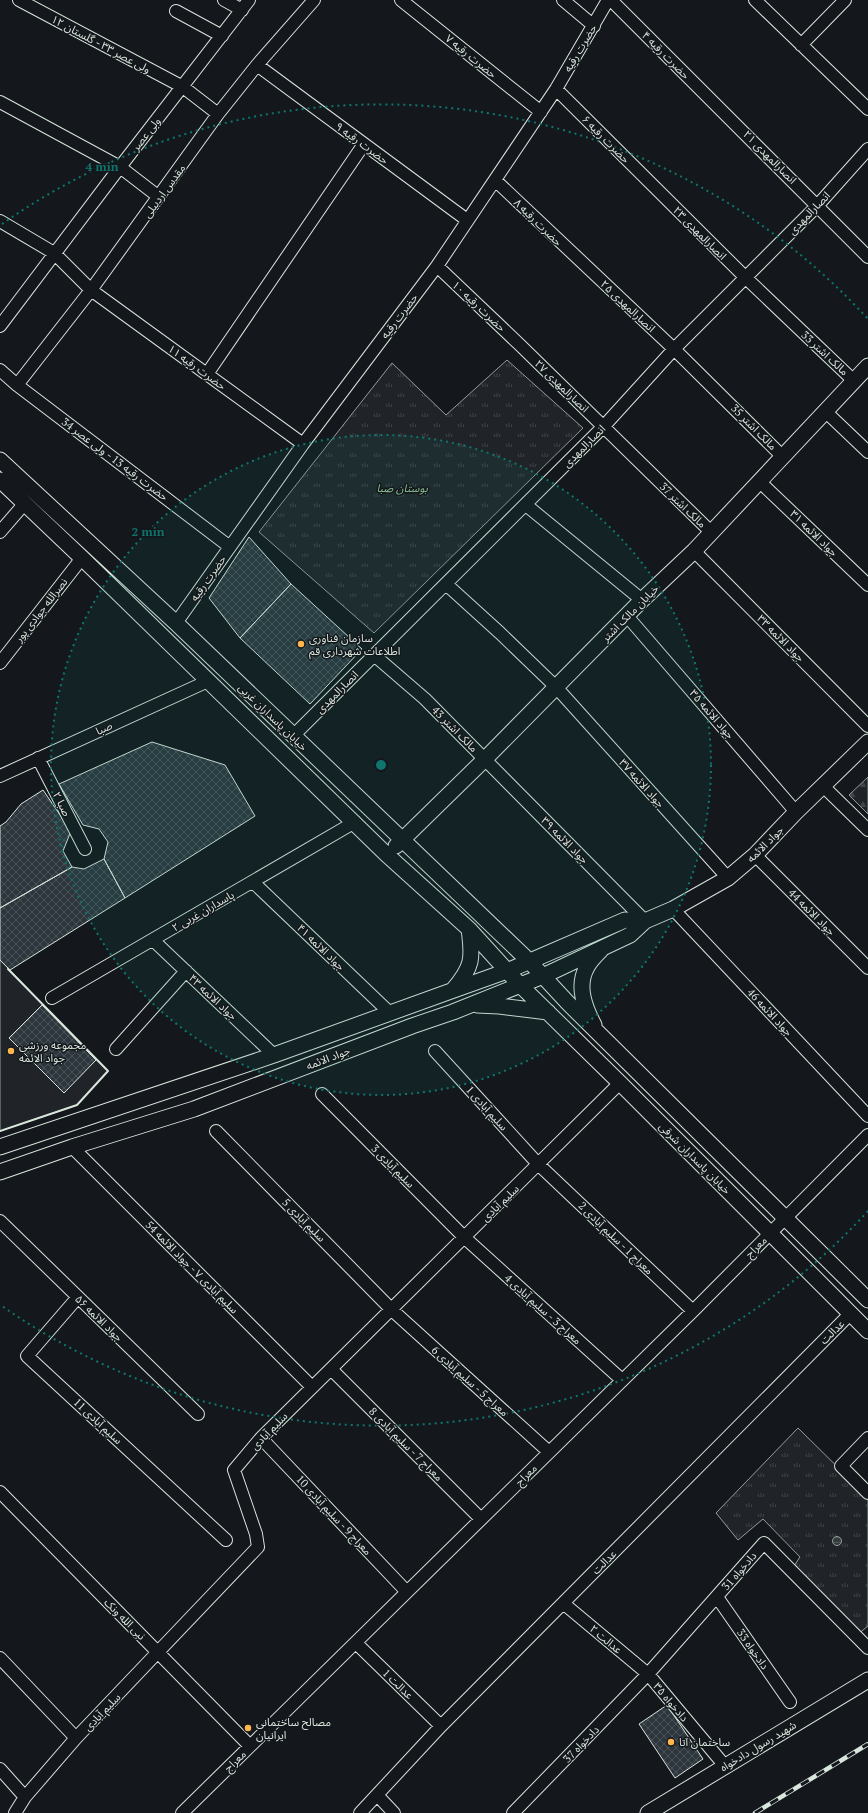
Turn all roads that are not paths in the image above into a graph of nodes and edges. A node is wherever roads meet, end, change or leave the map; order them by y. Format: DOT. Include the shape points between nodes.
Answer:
graph roads {
  1 [pos="20,0"];
  2 [pos="224,0"];
  3 [pos="314,0"];
  4 [pos="401,0"];
  5 [pos="563,0"];
  6 [pos="610,0"];
  7 [pos="755,0"];
  8 [pos="845,0"];
  9 [pos="246,5"];
  10 [pos="176,11"];
  11 [pos="594,26"];
  12 [pos="222,36"];
  13 [pos="801,45"];
  14 [pos="257,65"];
  15 [pos="183,87"];
  16 [pos="556,89"];
  17 [pos="0,102"];
  18 [pos="721,109"];
  19 [pos="868,109"];
  20 [pos="541,112"];
  21 [pos="218,114"];
  22 [pos="364,144"];
  23 [pos="868,150"];
  24 [pos="120,167"];
  25 [pos="495,180"];
  26 [pos="655,188"];
  27 [pos="159,197"];
  28 [pos="818,205"];
  29 [pos="467,220"];
  30 [pos="0,221"];
  31 [pos="54,253"];
  32 [pos="867,256"];
  33 [pos="581,263"];
  34 [pos="437,266"];
  35 [pos="745,277"];
  36 [pos="91,290"];
  37 [pos="795,325"];
  38 [pos="0,326"];
  39 [pos="521,346"];
  40 [pos="674,349"];
  41 [pos="868,366"];
  42 [pos="0,370"];
  43 [pos="207,374"];
  44 [pos="854,381"];
  45 [pos="17,385"];
  46 [pos="726,399"];
  47 [pos="825,411"];
  48 [pos="604,426"];
  49 [pos="303,444"];
  50 [pos="868,452"];
  51 [pos="782,456"];
  52 [pos="0,460"];
  53 [pos="655,478"];
  54 [pos="0,480"];
  55 [pos="759,481"];
  56 [pos="25,503"];
  57 [pos="526,505"];
  58 [pos="0,532"];
  59 [pos="711,532"];
  60 [pos="230,547"];
  61 [pos="694,551"];
  62 [pos="82,558"];
  63 [pos="446,584"];
  64 [pos="868,586"];
  65 [pos="642,600"];
  66 [pos="627,616"];
  67 [pos="176,623"];
  68 [pos="374,655"];
  69 [pos="0,663"];
  70 [pos="208,681"];
  71 [pos="556,687"];
  72 [pos="868,726"];
  73 [pos="292,736"];
  74 [pos="868,742"];
  75 [pos="38,758"];
  76 [pos="485,759"];
  77 [pos="0,776"];
  78 [pos="823,786"];
  79 [pos="796,812"];
  80 [pos="355,822"];
  81 [pos="868,830"];
  82 [pos="403,840"];
  83 [pos="85,849"];
  84 [pos="386,854"];
  85 [pos="755,855"];
  86 [pos="728,878"];
  87 [pos="253,882"];
  88 [pos="673,908"];
  89 [pos="645,921"];
  90 [pos="469,929"];
  91 [pos="153,940"];
  92 [pos="605,945"];
  93 [pos="529,961"];
  94 [pos="868,968"];
  95 [pos="186,971"];
  96 [pos="507,971"];
  97 [pos="543,976"];
  98 [pos="520,985"];
  99 [pos="451,991"];
  100 [pos="52,998"];
  101 [pos="470,1005"];
  102 [pos="389,1012"];
  103 [pos="548,1012"];
  104 [pos="600,1035"];
  105 [pos="116,1049"];
  106 [pos="435,1051"];
  107 [pos="274,1054"];
  108 [pos="620,1083"];
  109 [pos="322,1094"];
  110 [pos="868,1116"];
  111 [pos="216,1132"];
  112 [pos="868,1136"];
  113 [pos="0,1147"];
  114 [pos="72,1147"];
  115 [pos="539,1165"];
  116 [pos="0,1172"];
  117 [pos="785,1219"];
  118 [pos="0,1221"];
  119 [pos="770,1233"];
  120 [pos="465,1238"];
  121 [pos="78,1297"];
  122 [pos="868,1300"];
  123 [pos="392,1310"];
  124 [pos="693,1311"];
  125 [pos="851,1313"];
  126 [pos="868,1331"];
  127 [pos="331,1369"];
  128 [pos="622,1380"];
  129 [pos="312,1387"];
  130 [pos="198,1414"];
  131 [pos="261,1438"];
  132 [pos="868,1438"];
  133 [pos="549,1452"];
  134 [pos="0,1492"];
  135 [pos="868,1493"];
  136 [pos="481,1519"];
  137 [pos="226,1540"];
  138 [pos="407,1592"];
  139 [pos="717,1596"];
  140 [pos="563,1603"];
  141 [pos="356,1643"];
  142 [pos="868,1648"];
  143 [pos="158,1653"];
  144 [pos="0,1658"];
  145 [pos="648,1674"];
  146 [pos="868,1680"];
  147 [pos="790,1702"];
  148 [pos="441,1726"];
  149 [pos="76,1738"];
  150 [pos="250,1746"];
  151 [pos="725,1766"];
  152 [pos="0,1769"];
  153 [pos="25,1796"];
  154 [pos="378,1796"];
  155 [pos="14,1813"];
  156 [pos="182,1813"];
  157 [pos="360,1813"];
  158 [pos="394,1813"];
  159 [pos="513,1813"];
  160 [pos="648,1813"];
  1 -- 15 [label="street, ولی عصر ۳۳ - گلستان ۱۲"];
  2 -- 9 [label="street"];
  3 -- 14 [label="street, مقدس اردبیلی"];
  4 -- 20 [label="street, حضرت رقیه ۷"];
  5 -- 11 [label="street"];
  6 -- 11 [label="street, حضرت رقیه"];
  6 -- 18 [label="street, حضرت رقیه ۴"];
  7 -- 13 [label="street"];
  8 -- 13 [label="street"];
  9 -- 12 [label="street, ولی عصر"];
  10 -- 12 [label="street"];
  11 -- 16 [label="street, حضرت رقیه"];
  12 -- 15 [label="street, ولی عصر"];
  13 -- 19 [label="street"];
  14 -- 21 [label="street, مقدس اردبیلی"];
  14 -- 22 [label="street, حضرت رقیه ۹"];
  15 -- 21 [label="street, ولی عصر ۳۳ - گلستان ۱۲"];
  15 -- 24 [label="street, ولی عصر"];
  16 -- 20 [label="street, حضرت رقیه"];
  16 -- 26 [label="street, حضرت رقیه ۶"];
  17 -- 24 [label="street"];
  18 -- 28 [label="street, انصارالمهدی ۲۱"];
  20 -- 25 [label="street, حضرت رقیه"];
  21 -- 27 [label="street, مقدس اردبیلی"];
  22 -- 29 [label="street, حضرت رقیه ۹"];
  22 -- 43 [label="street"];
  23 -- 28 [label="street, انصارالمهدی"];
  24 -- 27 [label="street"];
  24 -- 31 [label="street, ولی عصر"];
  25 -- 29 [label="street, حضرت رقیه"];
  25 -- 33 [label="street, حضرت رقیه ۸"];
  26 -- 35 [label="street, انصارالمهدی ۲۳"];
  27 -- 36 [label="street, مقدس اردبیلی"];
  28 -- 32 [label="street, انصارالمهدی ۲۱"];
  28 -- 35 [label="street, انصارالمهدی"];
  29 -- 34 [label="street, حضرت رقیه"];
  30 -- 31 [label="street, حضرت رقیه ۱۱"];
  31 -- 36 [label="street, حضرت رقیه ۱۱"];
  31 -- 38 [label="street, ولی عصر"];
  33 -- 40 [label="street, انصارالمهدی ۲۵"];
  34 -- 39 [label="street, حضرت رقیه ۱۰"];
  34 -- 49 [label="street, حضرت رقیه"];
  35 -- 37 [label="street, انصارالمهدی ۲۳"];
  35 -- 40 [label="street, انصارالمهدی"];
  36 -- 43 [label="street, حضرت رقیه ۱۱"];
  36 -- 45 [label="street, مقدس اردبیلی"];
  37 -- 44 [label="street, مالک اشتر 33"];
  39 -- 48 [label="street, انصارالمهدی ۲۷"];
  40 -- 46 [label="street, انصارالمهدی ۲۵"];
  40 -- 48 [label="street, انصارالمهدی"];
  41 -- 44 [label="street, خیابان مالک اشتر"];
  42 -- 45 [label="street, حضرت رقیه 13 - ولی عصر 34"];
  43 -- 49 [label="street, حضرت رقیه ۱۱"];
  44 -- 47 [label="street, خیابان مالک اشتر"];
  45 -- 60 [label="street, حضرت رقیه 13 - ولی عصر 34"];
  46 -- 51 [label="street, مالک اشتر 35"];
  47 -- 50 [label="street"];
  47 -- 51 [label="street, خیابان مالک اشتر"];
  48 -- 53 [label="street, انصارالمهدی ۲۷"];
  48 -- 57 [label="street, انصارالمهدی"];
  49 -- 60 [label="street, حضرت رقیه"];
  51 -- 55 [label="street, خیابان مالک اشتر"];
  52 -- 67 [label="street, خیابان پاسداران غربی"];
  53 -- 59 [label="street, مالک اشتر 37"];
  54 -- 56 [label="street, خیابان پاسداران غربی"];
  55 -- 59 [label="street, خیابان مالک اشتر"];
  55 -- 64 [label="street, جواد الائمه ۳۱"];
  56 -- 58 [label="street"];
  56 -- 62 [label="street, خیابان پاسداران غربی"];
  57 -- 63 [label="street, انصارالمهدی"];
  57 -- 65 [label="street"];
  59 -- 61 [label="street, خیابان مالک اشتر"];
  60 -- 67 [label="street, حضرت رقیه"];
  61 -- 65 [label="street, خیابان مالک اشتر"];
  61 -- 72 [label="street, جواد الائمه ۳۳"];
  62 -- 69 [label="street, نصرالله جوادی پور"];
  62 -- 70 [label="street, خیابان پاسداران غربی"];
  63 -- 68 [label="street, انصارالمهدی"];
  63 -- 71 [label="street, جواد الائمه ۳۷"];
  65 -- 66 [label="street, خیابان مالک اشتر"];
  66 -- 71 [label="street, خیابان مالک اشتر"];
  66 -- 79 [label="street, جواد الائمه ۳۵"];
  67 -- 73 [label="street, خیابان پاسداران غربی"];
  68 -- 73 [label="street, انصارالمهدی"];
  68 -- 76 [label="street, مالک اشتر 43" via="425,699"];
  70 -- 75 [label="street, صبا"];
  70 -- 80 [label="street, خیابان پاسداران غربی"];
  71 -- 76 [label="street, خیابان مالک اشتر"];
  71 -- 86 [label="street, جواد الائمه ۳۷"];
  73 -- 82 [label="street, خیابان پاسداران غربی"];
  74 -- 78 [label="street, جواد الائمه"];
  75 -- 77 [label="street, صبا"];
  75 -- 83 [label="street, صبا ۲"];
  76 -- 82 [label="street, خیابان مالک اشتر"];
  76 -- 89 [label="street, جواد الائمه ۳۹"];
  78 -- 79 [label="street, جواد الائمه"];
  78 -- 81 [label="street"];
  79 -- 85 [label="street, جواد الائمه"];
  80 -- 84 [label="street, خیابان پاسداران غربی"];
  80 -- 87 [label="street, پاسداران غربی ۲"];
  82 -- 84 [label="street, خیابان مالک اشتر"];
  82 -- 93 [label="street, خیابان پاسداران غربی"];
  84 -- 90 [label="street, خیابان پاسداران غربی"];
  85 -- 86 [label="street, جواد الائمه"];
  85 -- 94 [label="street, جواد الائمه 44"];
  86 -- 88 [label="street, جواد الائمه"];
  87 -- 91 [label="street, پاسداران غربی ۲"];
  87 -- 102 [label="street, جواد الائمه ۴۱"];
  88 -- 89 [label="street, جواد الائمه"];
  88 -- 110 [label="street, جواد الائمه 46"];
  89 -- 92 [label="street, جواد الائمه" via="630,935"];
  89 -- 93 [label="street, جواد الائمه" via="625,920"];
  90 -- 96 [label="street, خیابان پاسداران غربی"];
  90 -- 99 [label="street" via="472,951 469,966 464,977"];
  91 -- 95 [label="street, جواد الائمه ۴۳"];
  91 -- 100 [label="street, پاسداران غربی ۲"];
  92 -- 97 [label="street, جواد الائمه"];
  92 -- 104 [label="street" via="587,967 582,978 582,993 590,1017"];
  93 -- 96 [label="street, جواد الائمه"];
  93 -- 97 [label="street, خیابان پاسداران غربی"];
  95 -- 105 [label="street"];
  95 -- 107 [label="street, جواد الائمه ۴۳"];
  96 -- 98 [label="street, خیابان پاسداران غربی"];
  96 -- 99 [label="street, جواد الائمه"];
  97 -- 98 [label="street, جواد الائمه"];
  97 -- 104 [label="street, خیابان پاسداران شرقی"];
  98 -- 101 [label="street, جواد الائمه"];
  98 -- 103 [label="street, خیابان پاسداران شرقی"];
  99 -- 102 [label="street, جواد الائمه"];
  101 -- 103 [label="street"];
  101 -- 114 [label="street, جواد الائمه" via="194,1109"];
  102 -- 107 [label="street, جواد الائمه"];
  103 -- 108 [label="street, خیابان پاسداران شرقی"];
  104 -- 117 [label="street, خیابان پاسداران شرقی"];
  106 -- 115 [label="street, سلیم آبادی 1"];
  107 -- 113 [label="street, جواد الائمه"];
  108 -- 115 [label="street, سلیم آبادی"];
  108 -- 119 [label="street, خیابان پاسداران شرقی"];
  109 -- 120 [label="street, سلیم آبادی 3"];
  111 -- 123 [label="street, سلیم آبادی 5"];
  112 -- 117 [label="street, معراج"];
  114 -- 116 [label="street, جواد الائمه"];
  114 -- 129 [label="street, سلیم آبادی ۷ - جواد الائمه 54"];
  115 -- 120 [label="street, سلیم آبادی"];
  115 -- 124 [label="street, معراج 1 - سلیم آبادی 2"];
  117 -- 119 [label="street, معراج"];
  117 -- 122 [label="street, خیابان پاسداران شرقی"];
  118 -- 121 [label="street, جواد الائمه ۵۶"];
  119 -- 124 [label="street, معراج"];
  119 -- 125 [label="street, خیابان پاسداران شرقی"];
  120 -- 123 [label="street, سلیم آبادی"];
  120 -- 128 [label="street, معراج 3 - سلیم آبادی 4"];
  121 -- 130 [label="street, جواد الائمه ۵۶"];
  121 -- 137 [label="street, سلیم آبادی 11" via="27,1356"];
  123 -- 127 [label="street, سلیم آبادی"];
  123 -- 133 [label="street, معراج 5 - سلیم آبادی 6"];
  124 -- 128 [label="street, معراج"];
  125 -- 126 [label="street, خیابان پاسداران شرقی"];
  125 -- 140 [label="street, عدالت"];
  127 -- 129 [label="street, سلیم آبادی"];
  127 -- 136 [label="street, معراج 7 - سلیم آبادی 8"];
  128 -- 133 [label="street, معراج"];
  129 -- 131 [label="street, سلیم آبادی"];
  131 -- 138 [label="street, معراج 9 - سلیم آبادی 10"];
  131 -- 143 [label="street, سلیم آبادی" via="234,1470 258,1547"];
  132 -- 135 [label="street" via="840,1466"];
  133 -- 136 [label="street, معراج"];
  134 -- 143 [label="street, نبی الله ونک"];
  136 -- 138 [label="street, معراج"];
  138 -- 141 [label="street, معراج"];
  139 -- 142 [label="street, دادخواه 31" via="764,1543"];
  139 -- 145 [label="street, دادخواه 31"];
  139 -- 147 [label="street, دادخواه 33"];
  140 -- 145 [label="street, عدالت ۲"];
  140 -- 148 [label="street, عدالت"];
  141 -- 148 [label="street, عدالت 1"];
  141 -- 150 [label="street, معراج"];
  143 -- 149 [label="street, سلیم آبادی"];
  143 -- 150 [label="street, نبی الله ونک"];
  144 -- 149 [label="street"];
  145 -- 151 [label="street, دادخواه ۳۵"];
  145 -- 159 [label="street, دادخواه 37"];
  146 -- 151 [label="street, شهید رسول دادخواه"];
  148 -- 154 [label="street, عدالت"];
  149 -- 153 [label="street, سلیم آبادی"];
  150 -- 156 [label="street, معراج"];
  151 -- 160 [label="street, شهید رسول دادخواه"];
  152 -- 153 [label="street"];
  153 -- 155 [label="street, سلیم آبادی"];
  154 -- 157 [label="street, عدالت"];
  154 -- 158 [label="street"];
}
